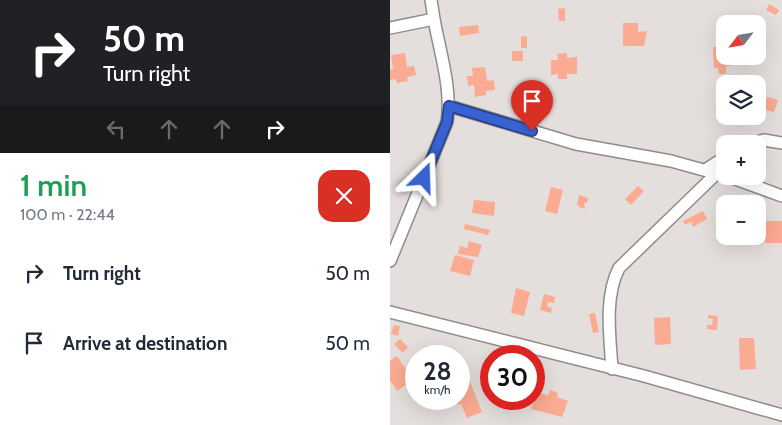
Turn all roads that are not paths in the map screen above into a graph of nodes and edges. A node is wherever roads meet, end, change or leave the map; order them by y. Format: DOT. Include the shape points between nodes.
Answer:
graph roads {
  1 [pos="431,0"];
  2 [pos="434,19"];
  3 [pos="390,28"];
  4 [pos="449,106"];
  5 [pos="766,140"];
  6 [pos="782,143"];
  7 [pos="716,163"];
  8 [pos="705,170"];
  9 [pos="716,173"];
  10 [pos="716,181"];
  11 [pos="751,185"];
  12 [pos="782,196"];
  13 [pos="390,261"];
  14 [pos="390,312"];
  15 [pos="612,369"];
  16 [pos="782,415"];
  1 -- 2 [label="street"];
  2 -- 3 [label="street"];
  2 -- 4 [label="street"];
  4 -- 8 [label="street" via="576,144"];
  4 -- 13 [label="street" via="447,122"];
  5 -- 6 [label="street"];
  7 -- 8 [label="street"];
  8 -- 9 [label="street"];
  10 -- 15 [label="street" via="619,268 611,300"];
  11 -- 12 [label="street"];
  14 -- 15 [label="street"];
  15 -- 16 [label="street"];
}
